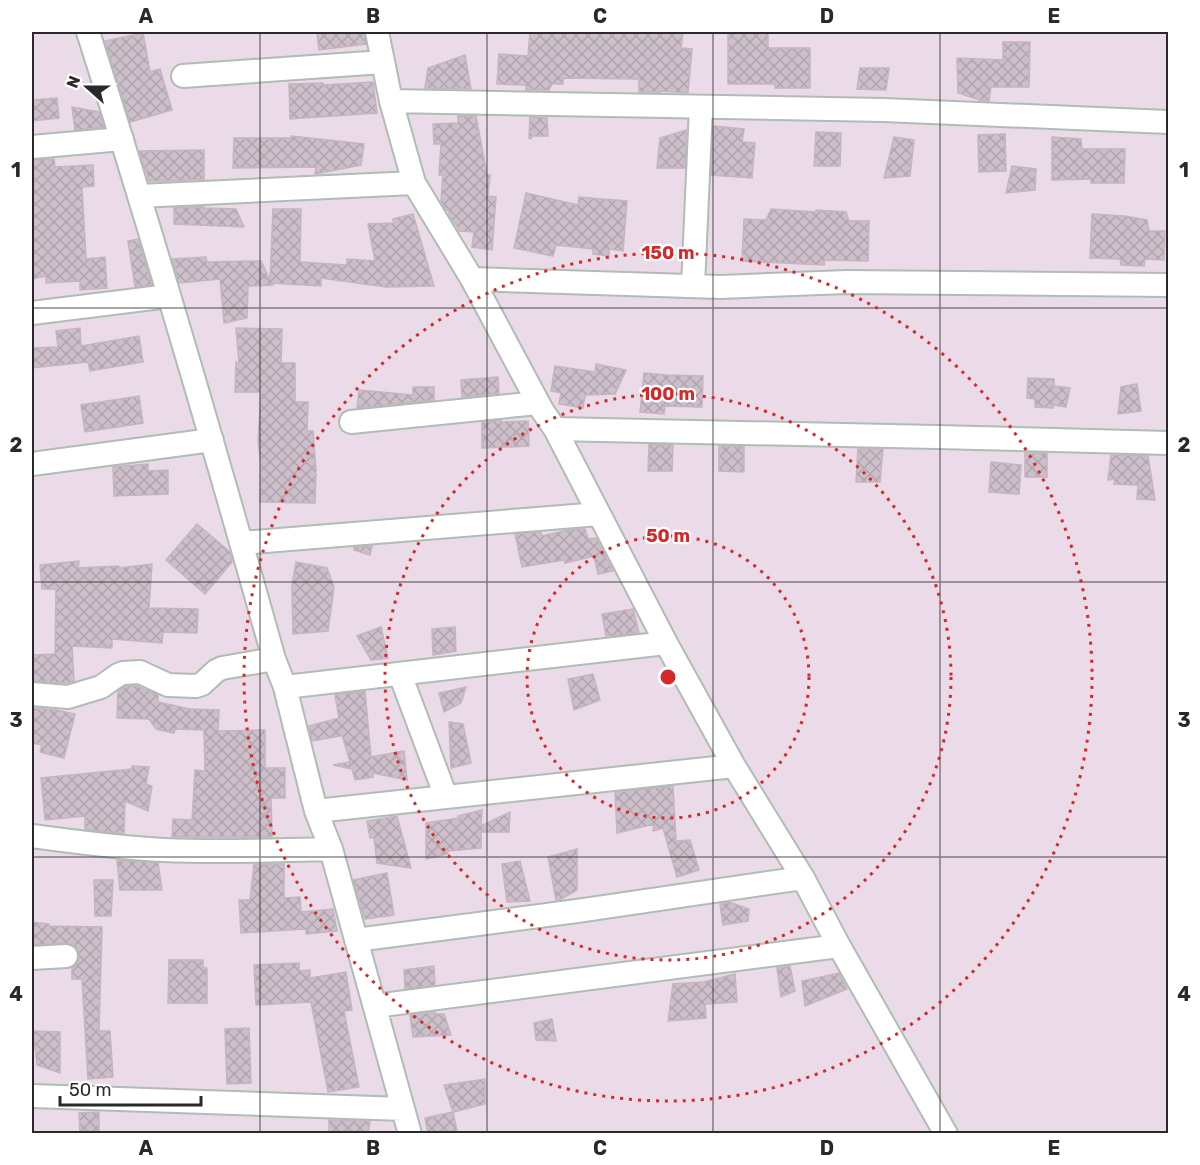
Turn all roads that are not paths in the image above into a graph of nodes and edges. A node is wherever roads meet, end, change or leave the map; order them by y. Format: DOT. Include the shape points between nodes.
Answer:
graph roads {
  1 [pos="88,32"];
  2 [pos="377,32"];
  3 [pos="383,62"];
  4 [pos="183,76"];
  5 [pos="392,101"];
  6 [pos="701,107"];
  7 [pos="1168,122"];
  8 [pos="122,139"];
  9 [pos="32,147"];
  10 [pos="414,183"];
  11 [pos="139,196"];
  12 [pos="472,279"];
  13 [pos="1168,285"];
  14 [pos="693,286"];
  15 [pos="169,296"];
  16 [pos="32,313"];
  17 [pos="538,403"];
  18 [pos="351,422"];
  19 [pos="555,429"];
  20 [pos="212,440"];
  21 [pos="1168,443"];
  22 [pos="32,464"];
  23 [pos="599,514"];
  24 [pos="241,543"];
  25 [pos="666,643"];
  26 [pos="274,659"];
  27 [pos="400,674"];
  28 [pos="285,687"];
  29 [pos="32,694"];
  30 [pos="734,766"];
  31 [pos="446,797"];
  32 [pos="316,811"];
  33 [pos="32,836"];
  34 [pos="330,849"];
  35 [pos="803,878"];
  36 [pos="356,940"];
  37 [pos="840,946"];
  38 [pos="66,957"];
  39 [pos="32,958"];
  40 [pos="375,1006"];
  41 [pos="32,1096"];
  42 [pos="403,1109"];
  43 [pos="410,1134"];
  44 [pos="946,1134"];
  1 -- 8 [label="street"];
  2 -- 3 [label="street"];
  3 -- 4 [label="street"];
  3 -- 5 [label="street"];
  5 -- 6 [label="street"];
  5 -- 10 [label="street"];
  6 -- 7 [label="street"];
  6 -- 14 [label="street"];
  8 -- 9 [label="street"];
  8 -- 11 [label="street"];
  10 -- 11 [label="street"];
  10 -- 12 [label="street"];
  11 -- 15 [label="street"];
  12 -- 14 [label="street"];
  12 -- 17 [label="street"];
  13 -- 14 [label="street" via="846,282"];
  15 -- 16 [label="street"];
  15 -- 20 [label="street"];
  17 -- 18 [label="street"];
  17 -- 19 [label="street"];
  19 -- 21 [label="street"];
  19 -- 23 [label="street"];
  20 -- 22 [label="street"];
  20 -- 24 [label="street"];
  23 -- 24 [label="street"];
  23 -- 25 [label="street"];
  24 -- 26 [label="street"];
  25 -- 27 [label="street"];
  25 -- 30 [label="street"];
  26 -- 28 [label="street"];
  26 -- 29 [label="street" via="222,668 196,686 168,684 140,672 123,673 101,687 68,698"];
  27 -- 28 [label="street"];
  27 -- 31 [label="street"];
  28 -- 32 [label="street"];
  30 -- 31 [label="street"];
  30 -- 35 [label="street"];
  31 -- 32 [label="street"];
  32 -- 34 [label="street"];
  33 -- 34 [label="street" via="165,850"];
  34 -- 36 [label="street"];
  35 -- 36 [label="street"];
  35 -- 37 [label="street"];
  36 -- 40 [label="street"];
  37 -- 40 [label="street"];
  37 -- 44 [label="street"];
  38 -- 39 [label="street"];
  40 -- 42 [label="street"];
  41 -- 42 [label="street"];
  42 -- 43 [label="street"];
}
